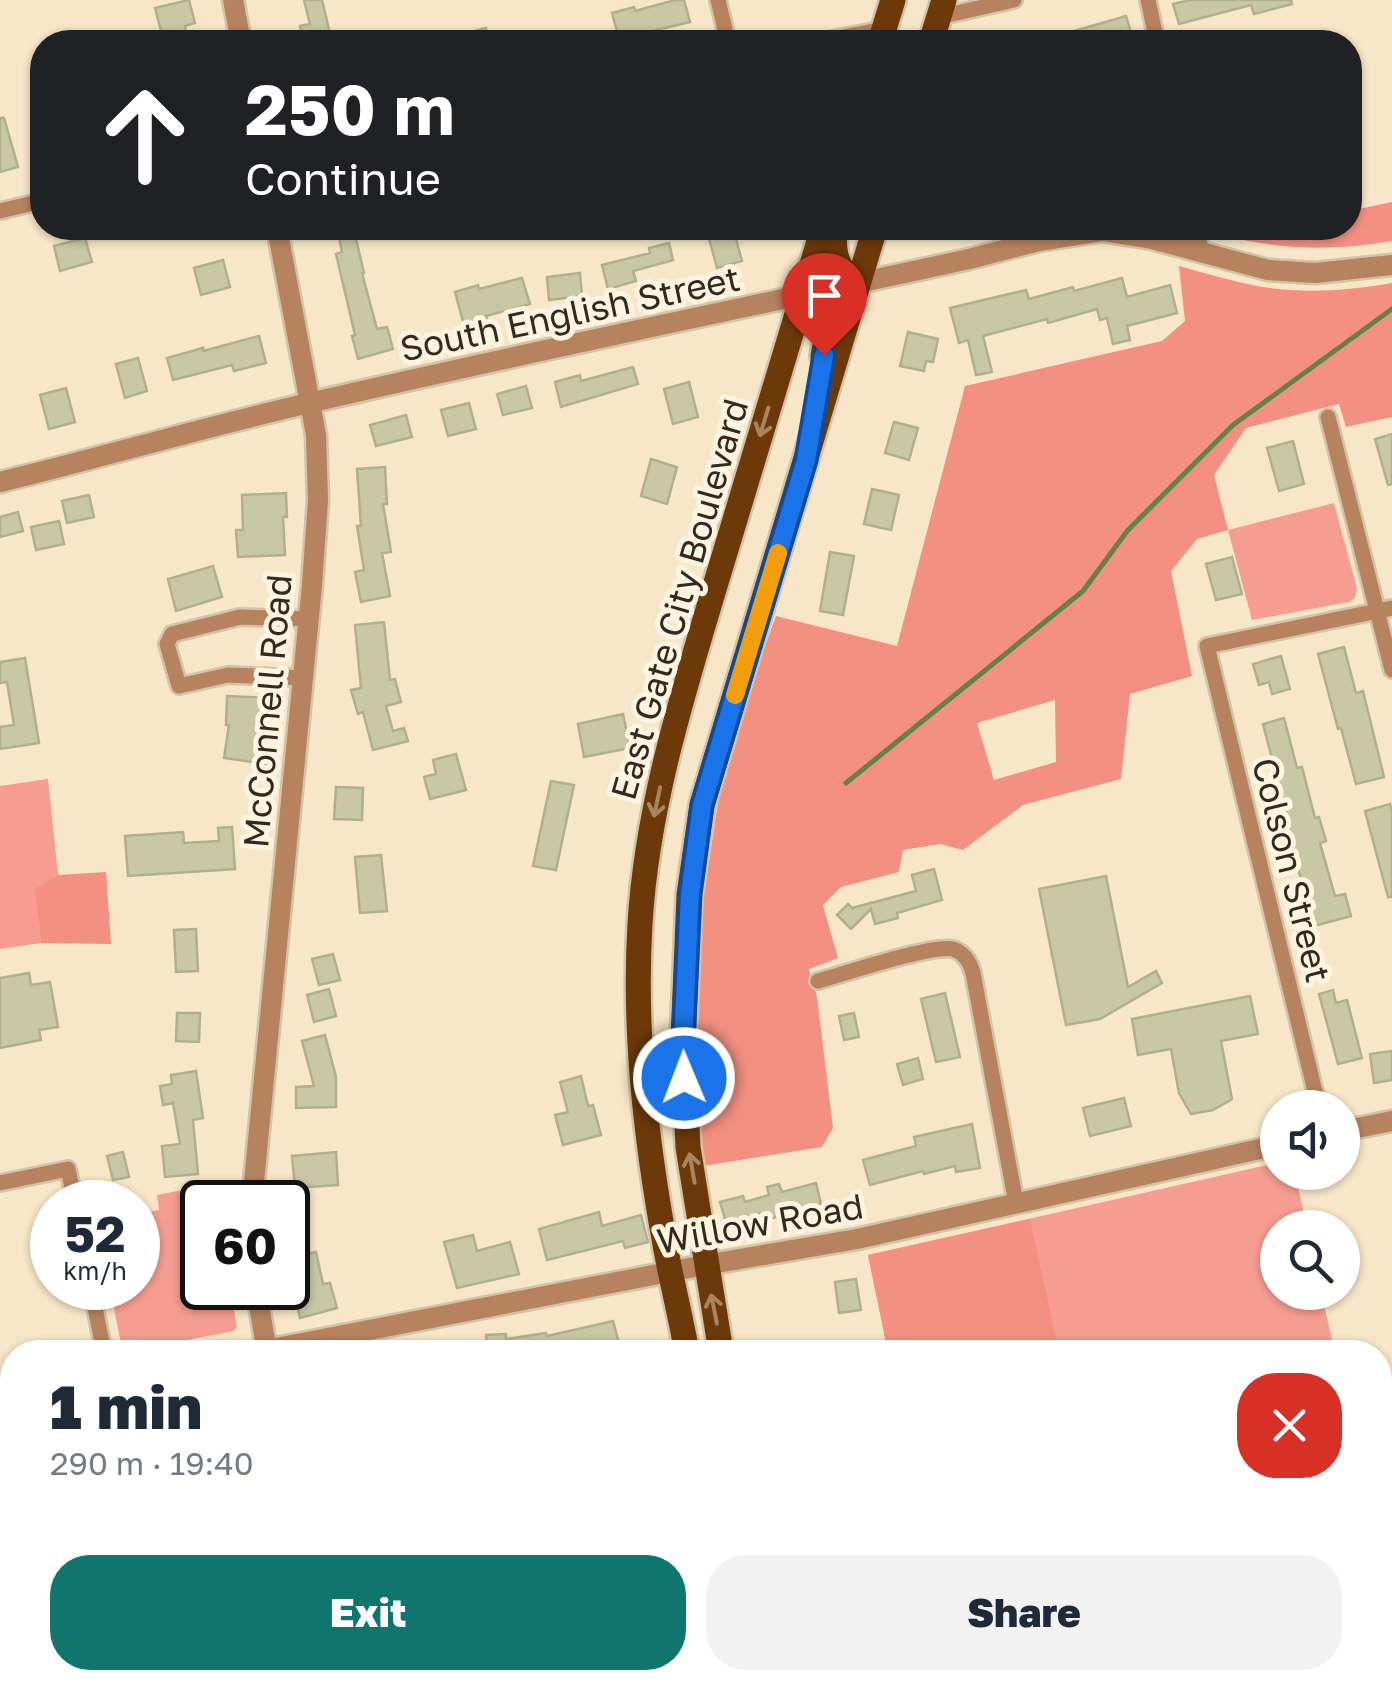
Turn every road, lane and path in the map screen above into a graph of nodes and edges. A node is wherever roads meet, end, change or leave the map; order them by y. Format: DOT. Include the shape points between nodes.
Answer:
graph roads {
  1 [pos="233,0"];
  2 [pos="718,0"];
  3 [pos="892,0"];
  4 [pos="1014,0"];
  5 [pos="1148,0"];
  6 [pos="942,8"];
  7 [pos="239,30"];
  8 [pos="725,30"];
  9 [pos="884,30"];
  10 [pos="1155,30"];
  11 [pos="30,204"];
  12 [pos="0,211"];
  13 [pos="279,240"];
  14 [pos="819,240"];
  15 [pos="835,240"];
  16 [pos="871,240"];
  17 [pos="1045,240"];
  18 [pos="1159,240"];
  19 [pos="1199,240"];
  20 [pos="1202,252"];
  21 [pos="1392,264"];
  22 [pos="858,283"];
  23 [pos="802,295"];
  24 [pos="309,403"];
  25 [pos="1328,417"];
  26 [pos="806,460"];
  27 [pos="0,482"];
  28 [pos="1384,609"];
  29 [pos="309,619"];
  30 [pos="1392,670"];
  31 [pos="303,678"];
  32 [pos="818,981"];
  33 [pos="1315,1090"];
  34 [pos="1392,1121"];
  35 [pos="1360,1127"];
  36 [pos="1260,1148"];
  37 [pos="70,1180"];
  38 [pos="254,1180"];
  39 [pos="0,1183"];
  40 [pos="1016,1203"];
  41 [pos="705,1265"];
  42 [pos="670,1272"];
  43 [pos="96,1310"];
  44 [pos="258,1310"];
  45 [pos="102,1340"];
  46 [pos="260,1340"];
  47 [pos="322,1340"];
  48 [pos="684,1340"];
  49 [pos="719,1340"];
  1 -- 7 [label="street"];
  2 -- 8 [label="street"];
  3 -- 9 [label="main road"];
  4 -- 6 [label="street"];
  5 -- 10 [label="street"];
  11 -- 12 [label="street"];
  13 -- 24 [label="street, McConnell Road"];
  14 -- 23 [label="main road, East Gate City Boulevard"];
  15 -- 22 [label="main road" via="834,256"];
  16 -- 22 [label="main road"];
  17 -- 22 [label="street, South English Street"];
  18 -- 20 [label="street, South English Street"];
  19 -- 20 [label="street"];
  20 -- 21 [label="street, South English Street" via="1268,270 1315,274"];
  22 -- 23 [label="street, South English Street"];
  22 -- 26 [label="main road"];
  23 -- 24 [label="street, South English Street"];
  23 -- 26 [label="main road" via="823,306 828,328"];
  23 -- 42 [label="main road, East Gate City Boulevard, one-way" via="682,699 644,880 641,1063"];
  24 -- 27 [label="street, South English Street"];
  24 -- 29 [label="street, McConnell Road" via="318,500"];
  25 -- 28 [label="street"];
  41 -- 26 [label="main road, one-way" via="688,1147 683,1043 690,894 702,805"];
  28 -- 30 [label="street"];
  28 -- 33 [label="street, Colson Street" via="1207,646"];
  29 -- 31 [label="street, McConnell Road"];
  29 -- 31 [label="street" via="240,617 172,634 167,644 179,686 228,675"];
  31 -- 38 [label="street, McConnell Road"];
  32 -- 40 [label="street" via="930,950 964,954"];
  34 -- 35 [label="street"];
  36 -- 40 [label="street, Willow Road"];
  37 -- 39 [label="street" via="68,1170"];
  40 -- 41 [label="street, Willow Road"];
  41 -- 42 [label="street, Willow Road"];
  49 -- 41 [label="main road, one-way"];
  42 -- 47 [label="street, Willow Road"];
  42 -- 48 [label="main road, East Gate City Boulevard"];
  43 -- 45 [label="street"];
  44 -- 46 [label="street"];
}
